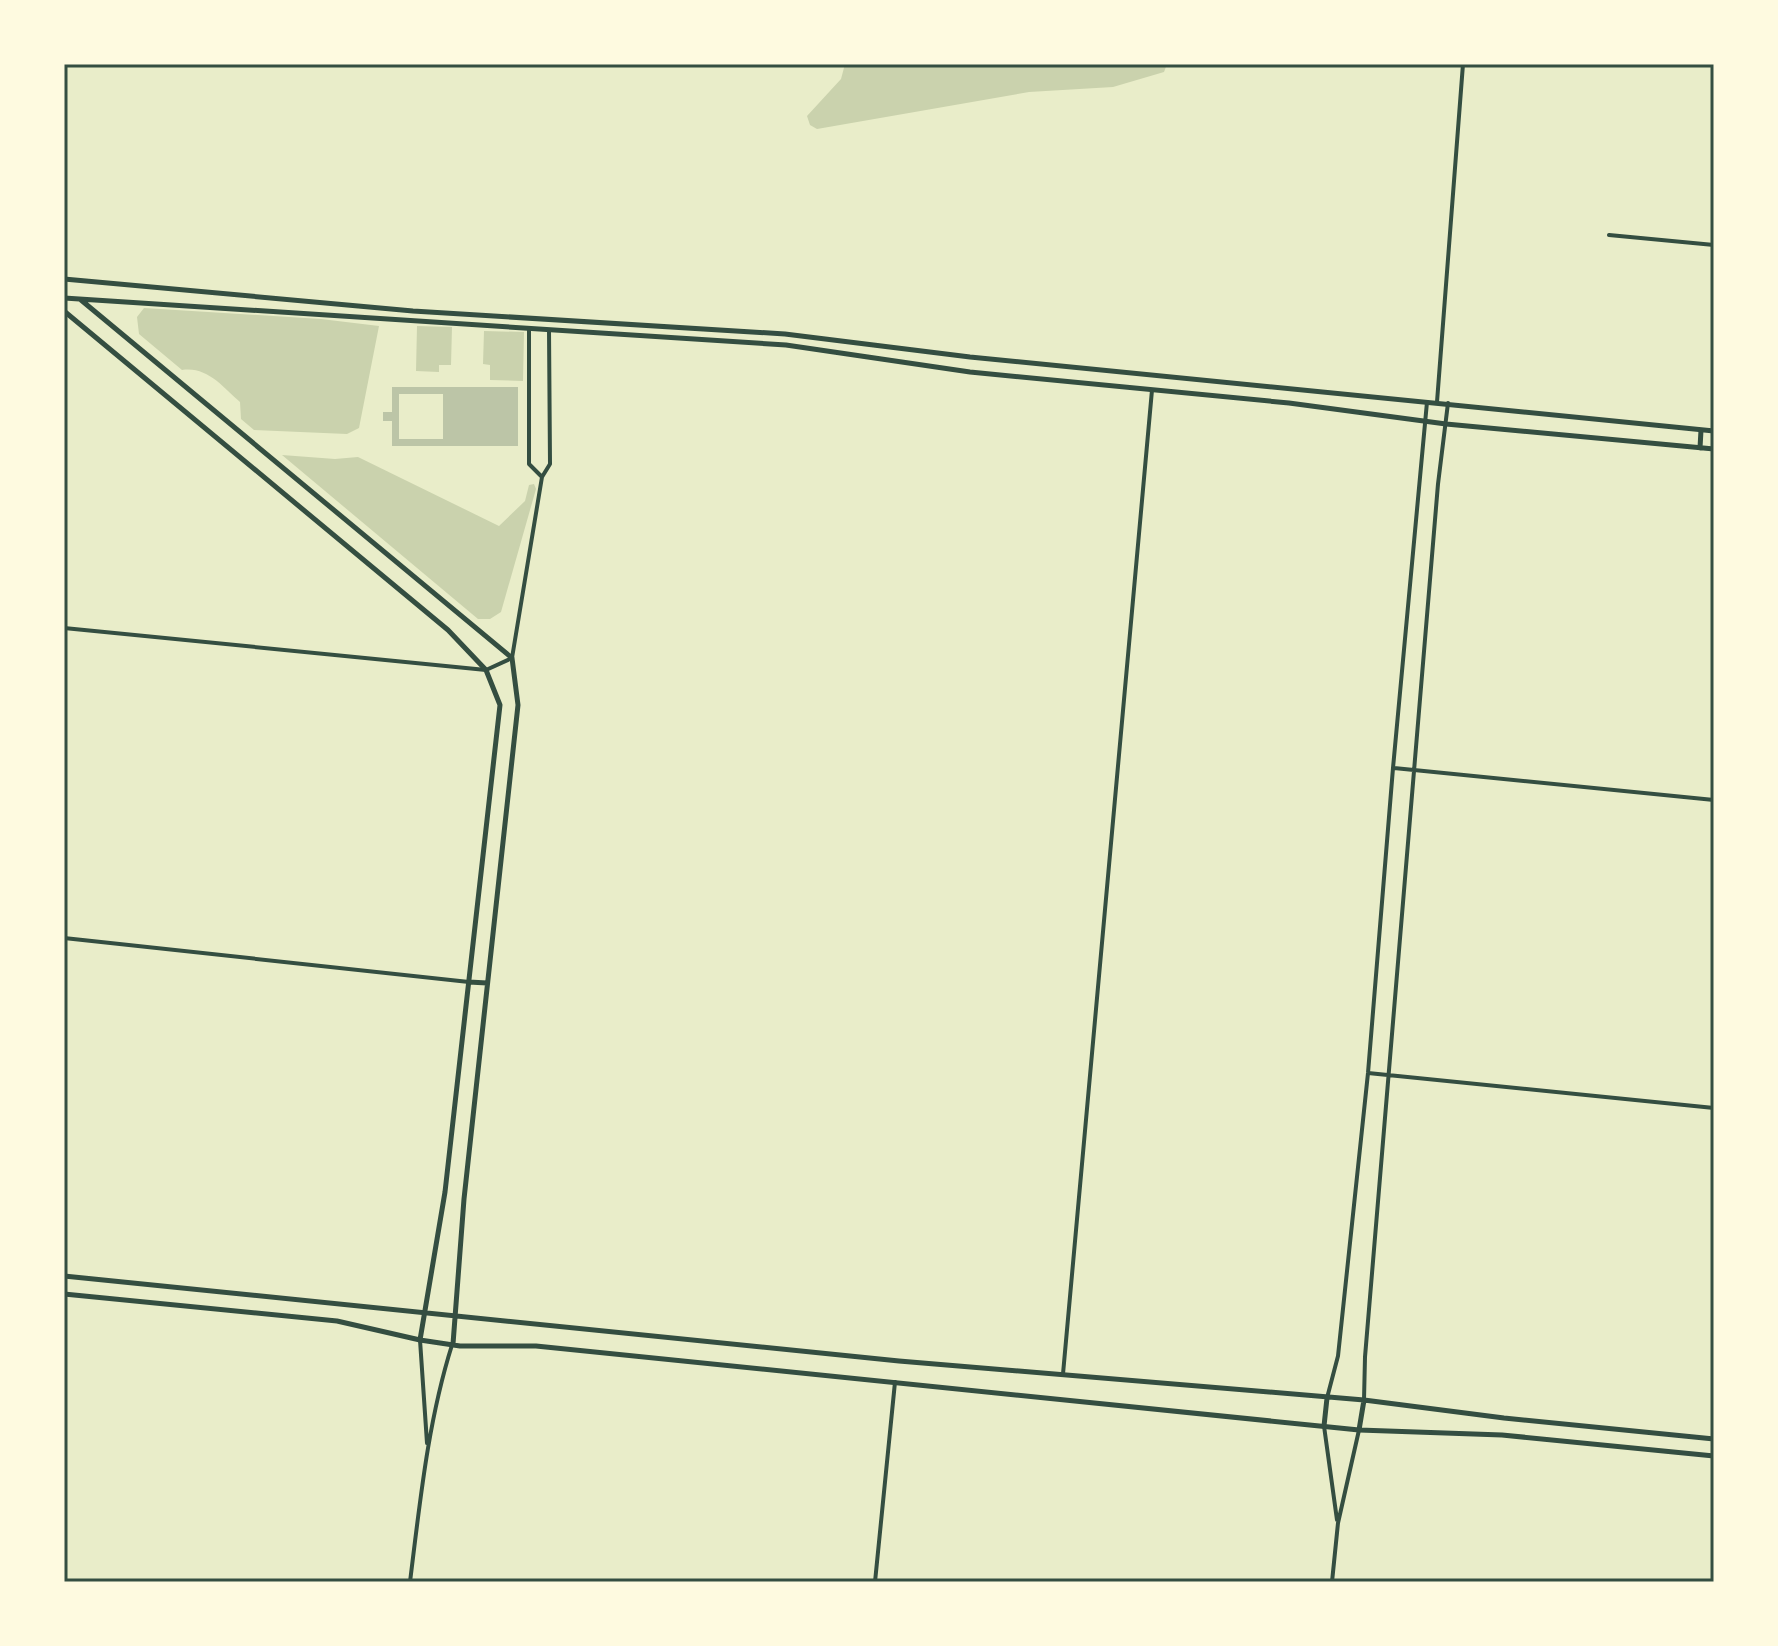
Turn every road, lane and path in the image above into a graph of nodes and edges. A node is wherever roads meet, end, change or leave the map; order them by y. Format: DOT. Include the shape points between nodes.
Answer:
graph roads {
  1 [pos="1463,64"];
  2 [pos="1609,235"];
  3 [pos="1714,245"];
  4 [pos="64,279"];
  5 [pos="64,298"];
  6 [pos="81,300"];
  7 [pos="64,311"];
  8 [pos="529,328"];
  9 [pos="549,330"];
  10 [pos="1152,390"];
  11 [pos="1427,401"];
  12 [pos="1437,402"];
  13 [pos="1448,403"];
  14 [pos="1425,421"];
  15 [pos="1446,424"];
  16 [pos="1701,430"];
  17 [pos="1714,431"];
  18 [pos="1700,448"];
  19 [pos="1714,449"];
  20 [pos="542,477"];
  21 [pos="64,628"];
  22 [pos="512,658"];
  23 [pos="486,670"];
  24 [pos="1393,768"];
  25 [pos="1413,770"];
  26 [pos="1714,800"];
  27 [pos="64,938"];
  28 [pos="469,982"];
  29 [pos="487,983"];
  30 [pos="1368,1073"];
  31 [pos="1387,1075"];
  32 [pos="1714,1108"];
  33 [pos="64,1276"];
  34 [pos="64,1294"];
  35 [pos="423,1311"];
  36 [pos="456,1315"];
  37 [pos="420,1340"];
  38 [pos="453,1344"];
  39 [pos="1063,1377"];
  40 [pos="895,1382"];
  41 [pos="1327,1398"];
  42 [pos="1364,1400"];
  43 [pos="1324,1426"];
  44 [pos="1359,1430"];
  45 [pos="1714,1439"];
  46 [pos="427,1450"];
  47 [pos="1714,1456"];
  48 [pos="1338,1523"];
  49 [pos="410,1582"];
  50 [pos="875,1582"];
  51 [pos="1332,1582"];
  1 -- 12 [label="street"];
  2 -- 3 [label="street"];
  4 -- 11 [label="street" via="413,311 785,334"];
  5 -- 6 [label="street"];
  6 -- 8 [label="street"];
  6 -- 22 [label="street"];
  7 -- 23 [label="street" via="448,630"];
  8 -- 9 [label="street"];
  8 -- 20 [label="street" via="529,464"];
  9 -- 10 [label="street" via="786,345 970,372"];
  9 -- 20 [label="street" via="550,464"];
  10 -- 14 [label="street"];
  10 -- 39 [label="street"];
  11 -- 12 [label="street"];
  11 -- 14 [label="street"];
  12 -- 13 [label="street"];
  13 -- 15 [label="street"];
  13 -- 16 [label="street"];
  14 -- 15 [label="street"];
  14 -- 24 [label="street"];
  15 -- 18 [label="street"];
  15 -- 25 [label="street"];
  16 -- 17 [label="street"];
  16 -- 18 [label="street"];
  18 -- 19 [label="street"];
  20 -- 22 [label="street"];
  21 -- 23 [label="street"];
  22 -- 23 [label="street"];
  22 -- 29 [label="street" via="518,705"];
  23 -- 28 [label="street" via="500,705"];
  24 -- 25 [label="street"];
  24 -- 30 [label="street"];
  25 -- 26 [label="street"];
  25 -- 31 [label="street"];
  27 -- 28 [label="street"];
  28 -- 29 [label="street"];
  28 -- 35 [label="street" via="445,1192"];
  29 -- 36 [label="street"];
  30 -- 31 [label="street"];
  30 -- 41 [label="street" via="1338,1356"];
  31 -- 32 [label="street"];
  31 -- 42 [label="street"];
  33 -- 35 [label="street"];
  34 -- 37 [label="street" via="337,1321"];
  35 -- 36 [label="street"];
  35 -- 37 [label="street"];
  36 -- 38 [label="street"];
  36 -- 39 [label="street"];
  37 -- 38 [label="street"];
  37 -- 46 [label="street"];
  38 -- 40 [label="street" via="536,1346"];
  38 -- 46 [label="street"];
  39 -- 41 [label="street"];
  40 -- 43 [label="street"];
  40 -- 50 [label="street"];
  41 -- 42 [label="street"];
  41 -- 43 [label="street"];
  42 -- 44 [label="street"];
  42 -- 45 [label="street"];
  43 -- 44 [label="street"];
  43 -- 48 [label="street"];
  44 -- 47 [label="street" via="1502,1435"];
  44 -- 48 [label="street"];
  46 -- 49 [label="street"];
  48 -- 51 [label="street"];
}
